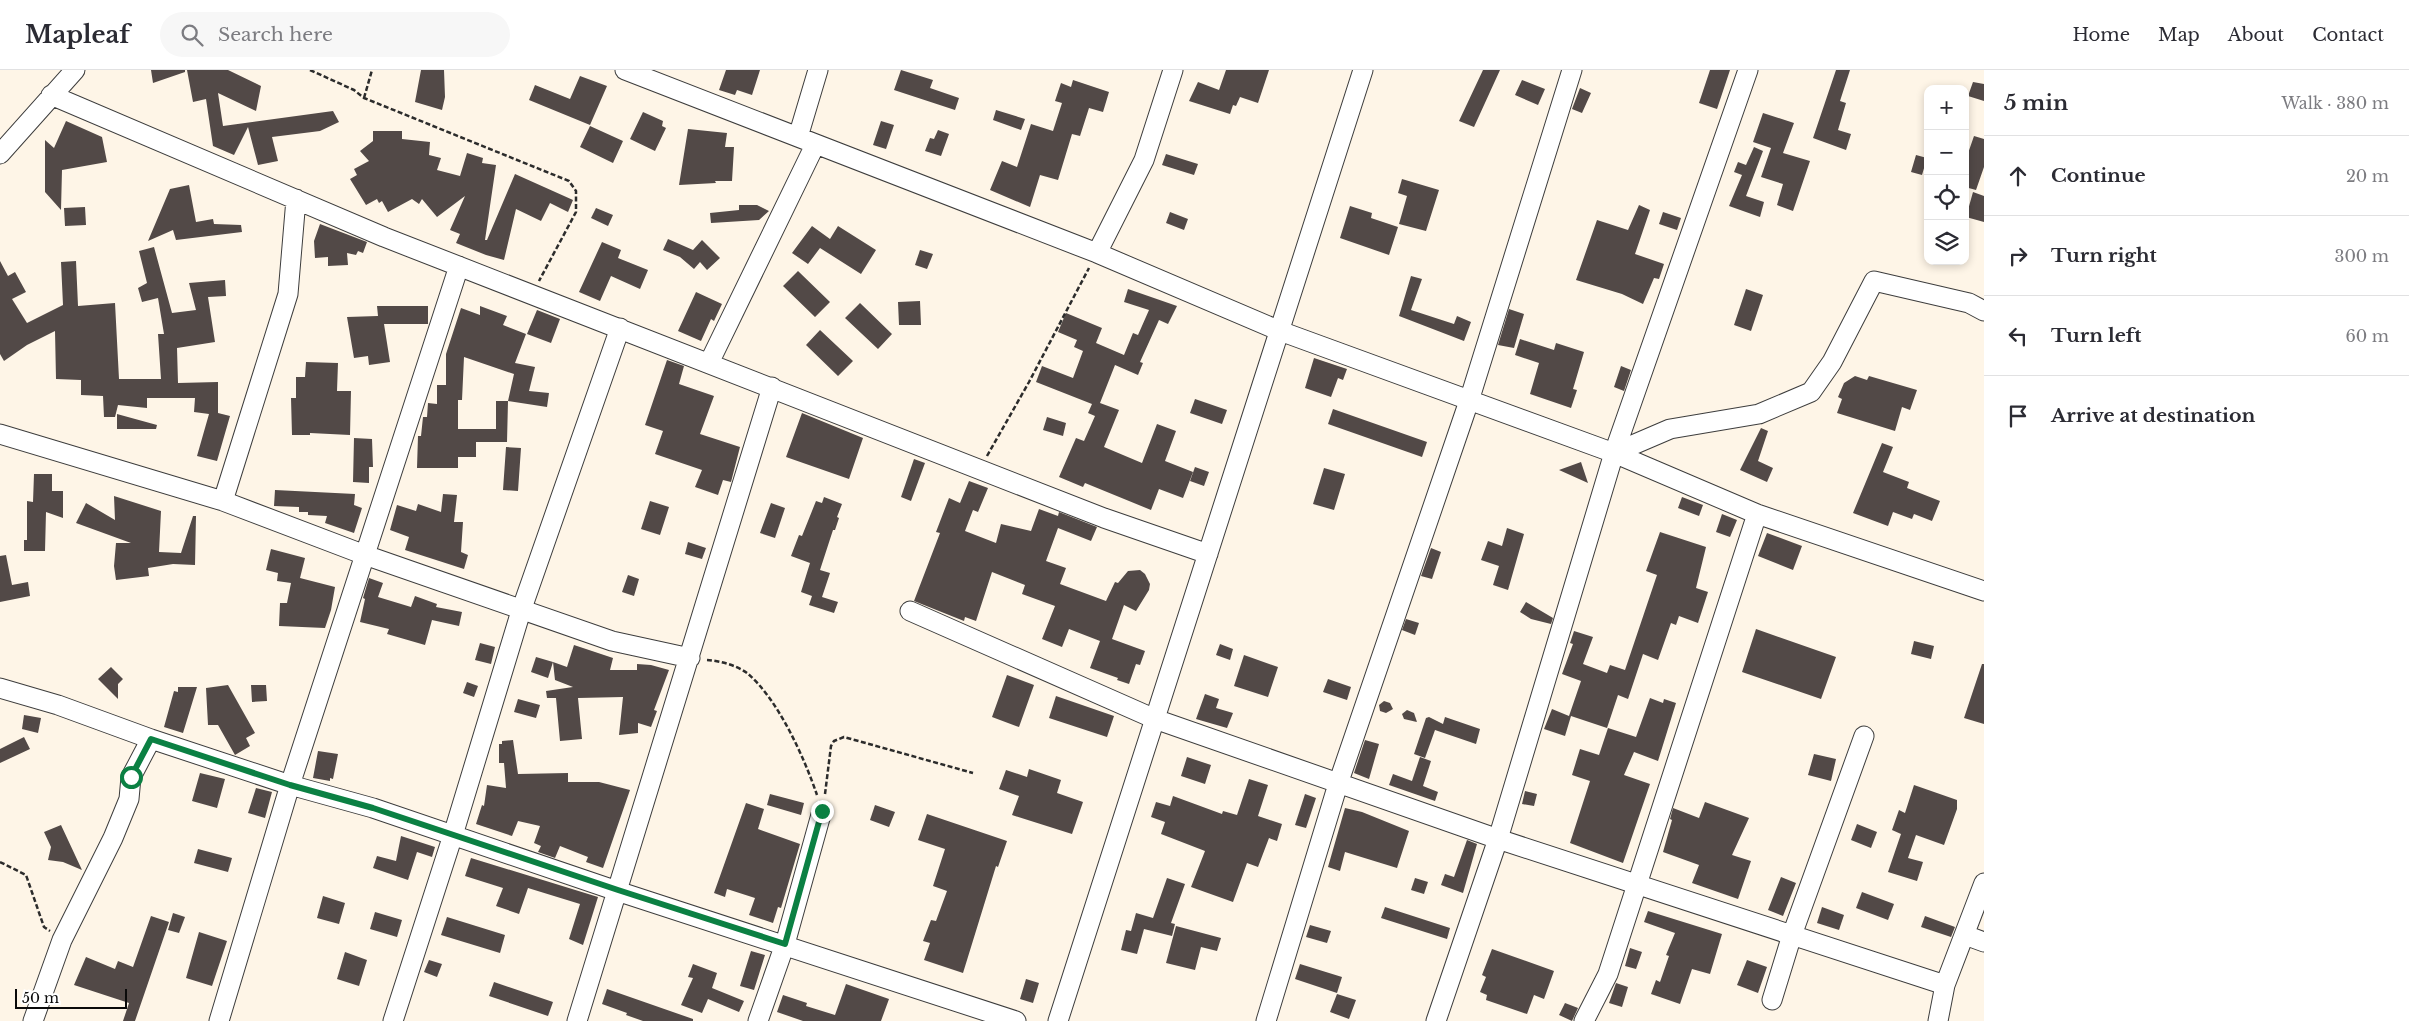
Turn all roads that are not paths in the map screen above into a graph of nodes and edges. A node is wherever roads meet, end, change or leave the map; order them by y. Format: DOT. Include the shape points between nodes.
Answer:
graph roads {
  1 [pos="818,70"];
  2 [pos="1173,70"];
  3 [pos="1363,70"];
  4 [pos="1572,70"];
  5 [pos="1748,70"];
  6 [pos="72,71"];
  7 [pos="634,72"];
  8 [pos="51,95"];
  9 [pos="806,141"];
  10 [pos="0,154"];
  11 [pos="296,199"];
  12 [pos="1097,253"];
  13 [pos="459,266"];
  14 [pos="1984,311"];
  15 [pos="620,328"];
  16 [pos="1280,330"];
  17 [pos="709,363"];
  18 [pos="772,387"];
  19 [pos="1469,401"];
  20 [pos="0,434"];
  21 [pos="1614,453"];
  22 [pos="223,501"];
  23 [pos="1757,514"];
  24 [pos="1208,554"];
  25 [pos="365,555"];
  26 [pos="1984,591"];
  27 [pos="521,611"];
  28 [pos="910,611"];
  29 [pos="690,658"];
  30 [pos="0,688"];
  31 [pos="1155,719"];
  32 [pos="1864,736"];
  33 [pos="151,739"];
  34 [pos="1338,784"];
  35 [pos="290,785"];
  36 [pos="822,811"];
  37 [pos="453,835"];
  38 [pos="1498,839"];
  39 [pos="1984,883"];
  40 [pos="1637,884"];
  41 [pos="618,890"];
  42 [pos="1792,935"];
  43 [pos="1965,936"];
  44 [pos="1984,942"];
  45 [pos="785,944"];
  46 [pos="1945,985"];
  47 [pos="1772,1000"];
  48 [pos="33,1021"];
  49 [pos="219,1021"];
  50 [pos="393,1021"];
  51 [pos="577,1021"];
  52 [pos="758,1021"];
  53 [pos="1016,1021"];
  54 [pos="1058,1021"];
  55 [pos="1266,1021"];
  56 [pos="1436,1021"];
  57 [pos="1584,1021"];
  58 [pos="1938,1021"];
  1 -- 9 [label="street"];
  2 -- 12 [label="street" via="1144,160"];
  3 -- 16 [label="street"];
  4 -- 19 [label="street"];
  5 -- 21 [label="street"];
  6 -- 8 [label="street"];
  7 -- 9 [label="street"];
  8 -- 10 [label="street"];
  8 -- 11 [label="street"];
  9 -- 12 [label="street"];
  9 -- 17 [label="street"];
  11 -- 13 [label="street"];
  11 -- 22 [label="street" via="288,294"];
  12 -- 16 [label="street"];
  13 -- 15 [label="street"];
  13 -- 25 [label="street"];
  14 -- 21 [label="street" via="1969,304 1874,281 1832,362 1811,392 1759,414 1670,429"];
  15 -- 17 [label="street"];
  15 -- 27 [label="street"];
  16 -- 19 [label="street"];
  16 -- 24 [label="street"];
  17 -- 18 [label="street"];
  18 -- 24 [label="street" via="1104,518"];
  18 -- 29 [label="street"];
  19 -- 21 [label="street"];
  19 -- 34 [label="street"];
  20 -- 22 [label="street"];
  21 -- 23 [label="street"];
  21 -- 38 [label="street"];
  22 -- 25 [label="street"];
  23 -- 26 [label="street"];
  23 -- 40 [label="street"];
  24 -- 31 [label="street"];
  25 -- 27 [label="street"];
  25 -- 35 [label="street"];
  27 -- 29 [label="street" via="612,641"];
  27 -- 37 [label="street"];
  28 -- 31 [label="street"];
  29 -- 41 [label="street"];
  30 -- 33 [label="street" via="58,704"];
  31 -- 34 [label="street"];
  31 -- 54 [label="street"];
  32 -- 42 [label="street"];
  33 -- 35 [label="street"];
  33 -- 48 [label="street" via="131,777 129,799 113,838 62,940"];
  34 -- 38 [label="street"];
  34 -- 55 [label="street"];
  35 -- 37 [label="street"];
  35 -- 49 [label="street"];
  36 -- 45 [label="street"];
  37 -- 41 [label="street"];
  37 -- 50 [label="street"];
  38 -- 40 [label="street"];
  38 -- 56 [label="street"];
  39 -- 43 [label="street"];
  40 -- 42 [label="street"];
  40 -- 57 [label="street" via="1608,974"];
  41 -- 45 [label="street"];
  41 -- 51 [label="street"];
  42 -- 46 [label="street"];
  42 -- 47 [label="street"];
  43 -- 44 [label="street"];
  43 -- 46 [label="street"];
  45 -- 52 [label="street"];
  45 -- 53 [label="street"];
  46 -- 58 [label="street"];
}
